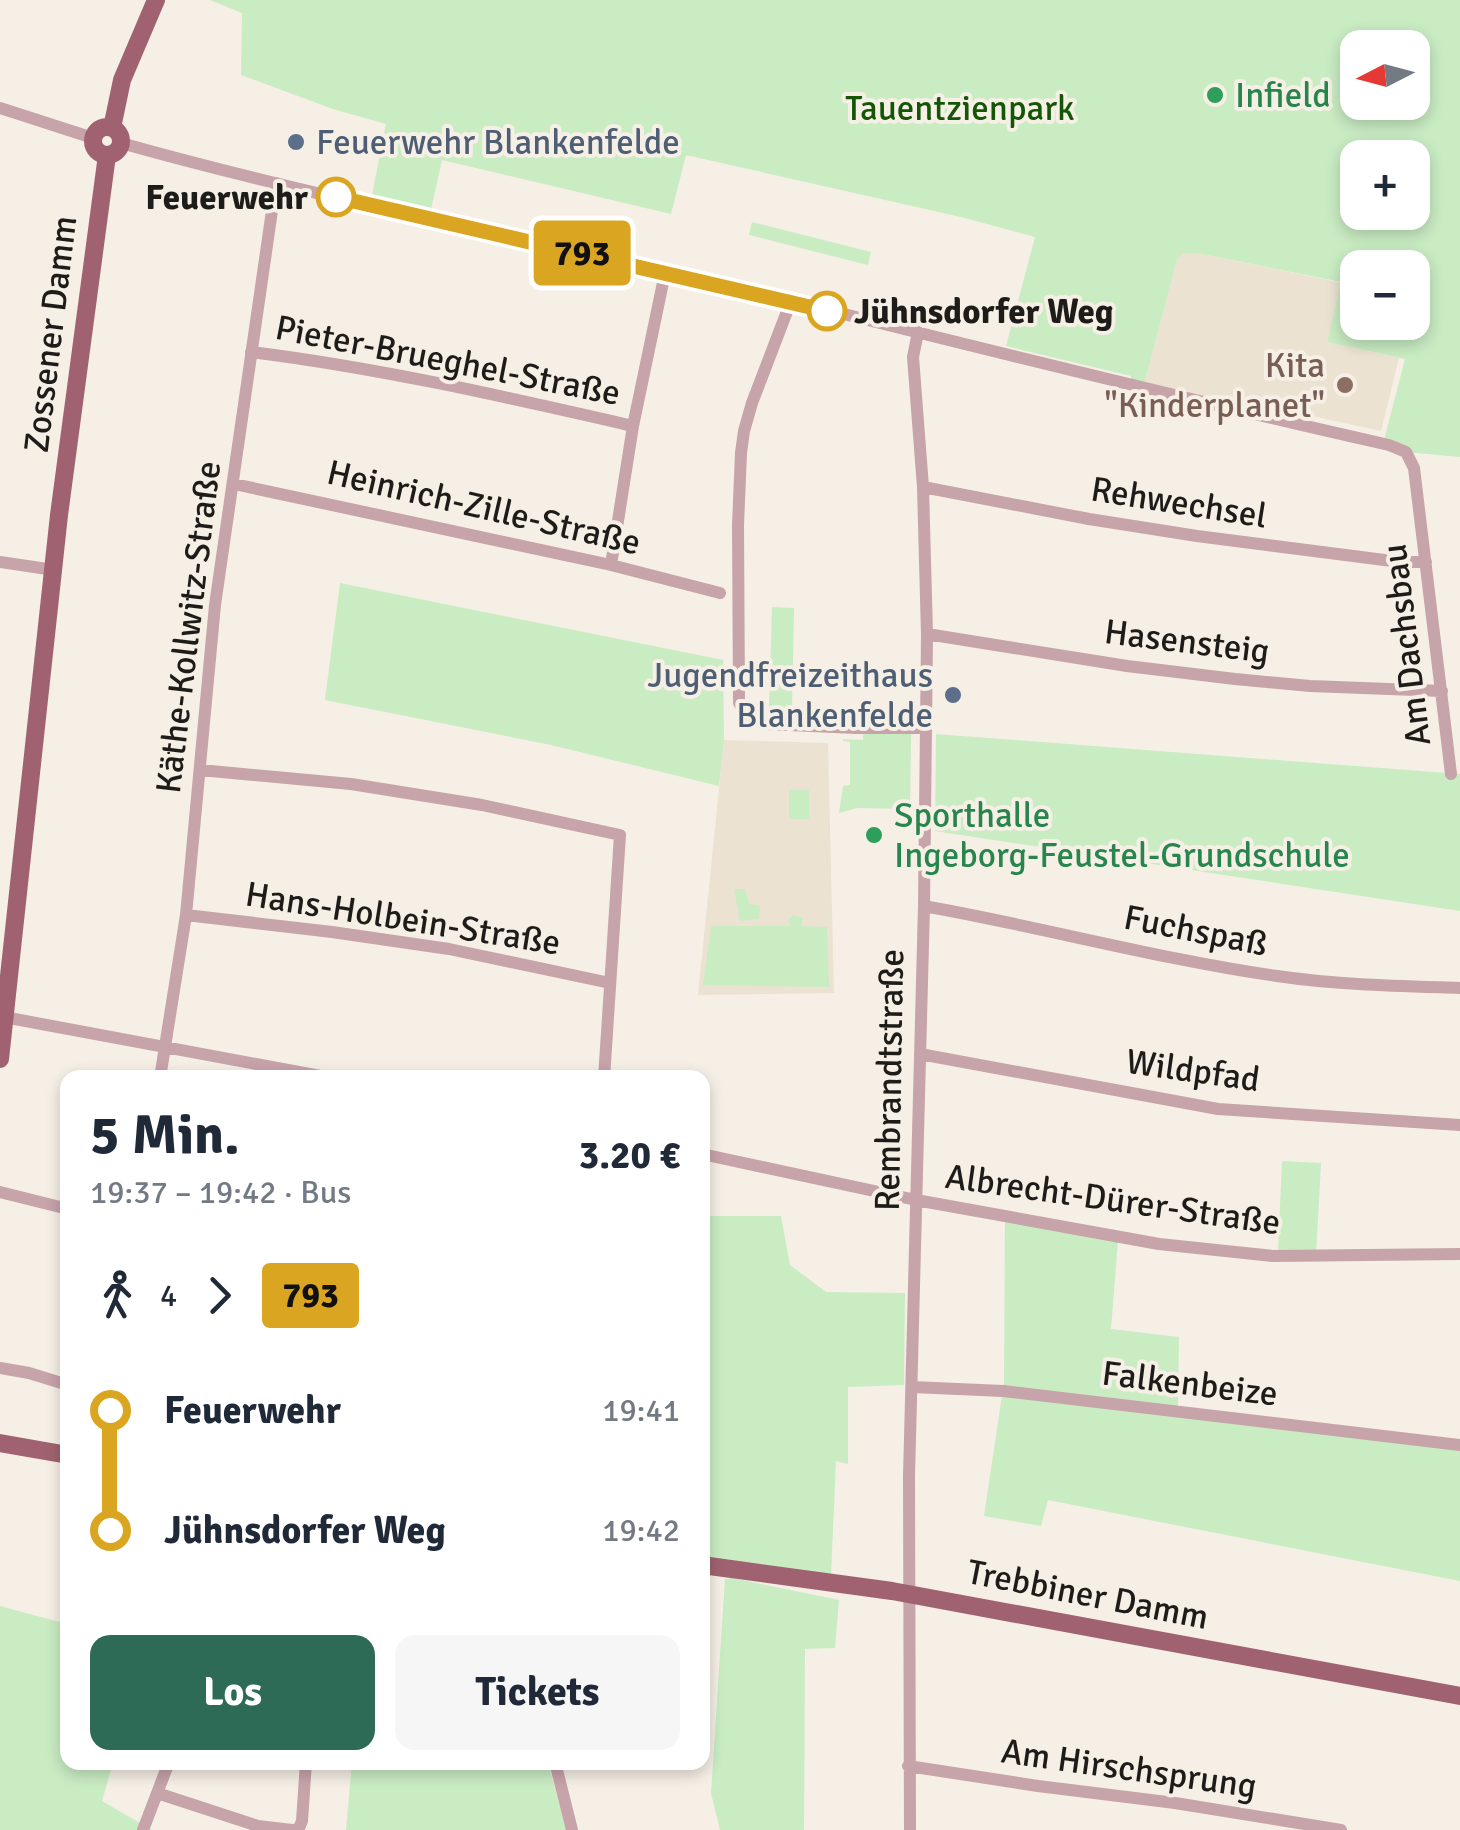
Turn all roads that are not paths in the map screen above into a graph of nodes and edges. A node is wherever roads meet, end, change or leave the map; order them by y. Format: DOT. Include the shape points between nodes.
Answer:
graph roads {
  1 [pos="156,0"];
  2 [pos="0,108"];
  3 [pos="93,138"];
  4 [pos="113,142"];
  5 [pos="276,183"];
  6 [pos="666,273"];
  7 [pos="791,301"];
  8 [pos="918,332"];
  9 [pos="252,352"];
  10 [pos="632,426"];
  11 [pos="234,484"];
  12 [pos="924,486"];
  13 [pos="0,562"];
  14 [pos="1426,562"];
  15 [pos="612,566"];
  16 [pos="54,570"];
  17 [pos="720,593"];
  18 [pos="927,634"];
  19 [pos="1442,691"];
  20 [pos="925,728"];
  21 [pos="200,770"];
  22 [pos="1452,774"];
  23 [pos="924,906"];
  24 [pos="186,915"];
  25 [pos="610,983"];
  26 [pos="1460,988"];
  27 [pos="4,1017"];
  28 [pos="166,1046"];
  29 [pos="920,1054"];
  30 [pos="0,1060"];
  31 [pos="162,1070"];
  32 [pos="290,1070"];
  33 [pos="605,1070"];
  34 [pos="1460,1125"];
  35 [pos="710,1156"];
  36 [pos="0,1192"];
  37 [pos="916,1200"];
  38 [pos="60,1208"];
  39 [pos="1460,1254"];
  40 [pos="0,1368"];
  41 [pos="60,1382"];
  42 [pos="912,1386"];
  43 [pos="0,1444"];
  44 [pos="1460,1445"];
  45 [pos="60,1454"];
  46 [pos="710,1567"];
  47 [pos="909,1594"];
  48 [pos="1460,1696"];
  49 [pos="908,1766"];
  50 [pos="166,1770"];
  51 [pos="305,1770"];
  52 [pos="557,1770"];
  53 [pos="158,1793"];
  54 [pos="143,1830"];
  55 [pos="293,1830"];
  56 [pos="572,1830"];
  57 [pos="910,1830"];
  58 [pos="1342,1830"];
  1 -- 4 [label="main road, Zossener Damm" via="122,80"];
  2 -- 3 [label="street"];
  3 -- 4 [label="main road" via="102,128"];
  4 -- 5 [label="street"];
  4 -- 16 [label="main road, Zossener Damm"];
  5 -- 6 [label="street"];
  5 -- 9 [label="street, Käthe-Kollwitz-Straße"];
  6 -- 7 [label="street"];
  6 -- 10 [label="street"];
  7 -- 8 [label="street"];
  7 -- 20 [label="street" via="741,452 739,703 749,717 767,724"];
  8 -- 12 [label="street, Rembrandtstraße" via="912,356"];
  8 -- 14 [label="street, Am Dachsbau" via="1406,452 1414,468"];
  9 -- 10 [label="street, Pieter-Brueghel-Straße"];
  9 -- 11 [label="street, Käthe-Kollwitz-Straße"];
  10 -- 15 [label="street"];
  11 -- 15 [label="street, Heinrich-Zille-Straße"];
  11 -- 21 [label="street, Käthe-Kollwitz-Straße"];
  12 -- 14 [label="street, Rehwechsel" via="1198,536"];
  12 -- 18 [label="street, Rembrandtstraße"];
  13 -- 16 [label="street"];
  14 -- 19 [label="street, Am Dachsbau"];
  15 -- 17 [label="street, Heinrich-Zille-Straße"];
  16 -- 27 [label="main road, Zossener Damm"];
  18 -- 19 [label="street, Hasensteig" via="1234,678"];
  18 -- 20 [label="street, Rembrandtstraße"];
  19 -- 22 [label="street, Am Dachsbau"];
  20 -- 23 [label="street, Rembrandtstraße"];
  21 -- 24 [label="street, Käthe-Kollwitz-Straße"];
  21 -- 25 [label="street" via="351,784 620,835"];
  23 -- 26 [label="street, Fuchspaß" via="1278,976"];
  23 -- 29 [label="street, Rembrandtstraße"];
  24 -- 25 [label="street, Hans-Holbein-Straße" via="450,950"];
  24 -- 28 [label="street, Käthe-Kollwitz-Straße"];
  25 -- 33 [label="street"];
  27 -- 28 [label="street"];
  27 -- 30 [label="main road, Zossener Damm"];
  28 -- 31 [label="street, Käthe-Kollwitz-Straße"];
  28 -- 32 [label="street"];
  29 -- 34 [label="street, Wildpfad" via="1218,1109"];
  29 -- 37 [label="street, Rembrandtstraße"];
  35 -- 37 [label="street, Albrecht-Dürer-Straße"];
  36 -- 38 [label="street"];
  37 -- 39 [label="street, Albrecht-Dürer-Straße" via="1214,1250 1312,1257"];
  37 -- 42 [label="street, Rembrandtstraße"];
  40 -- 41 [label="street"];
  42 -- 44 [label="street, Falkenbeize"];
  42 -- 47 [label="street, Rembrandtstraße"];
  43 -- 45 [label="main road"];
  46 -- 47 [label="main road, Trebbiner Damm"];
  47 -- 48 [label="main road, Trebbiner Damm"];
  47 -- 49 [label="street, Rembrandtstraße"];
  49 -- 57 [label="street, Rembrandtstraße"];
  49 -- 58 [label="street, Am Hirschsprung"];
  50 -- 53 [label="street"];
  51 -- 55 [label="street" via="302,1821"];
  52 -- 56 [label="street"];
  53 -- 54 [label="street"];
  53 -- 55 [label="street" via="258,1826"];
}
